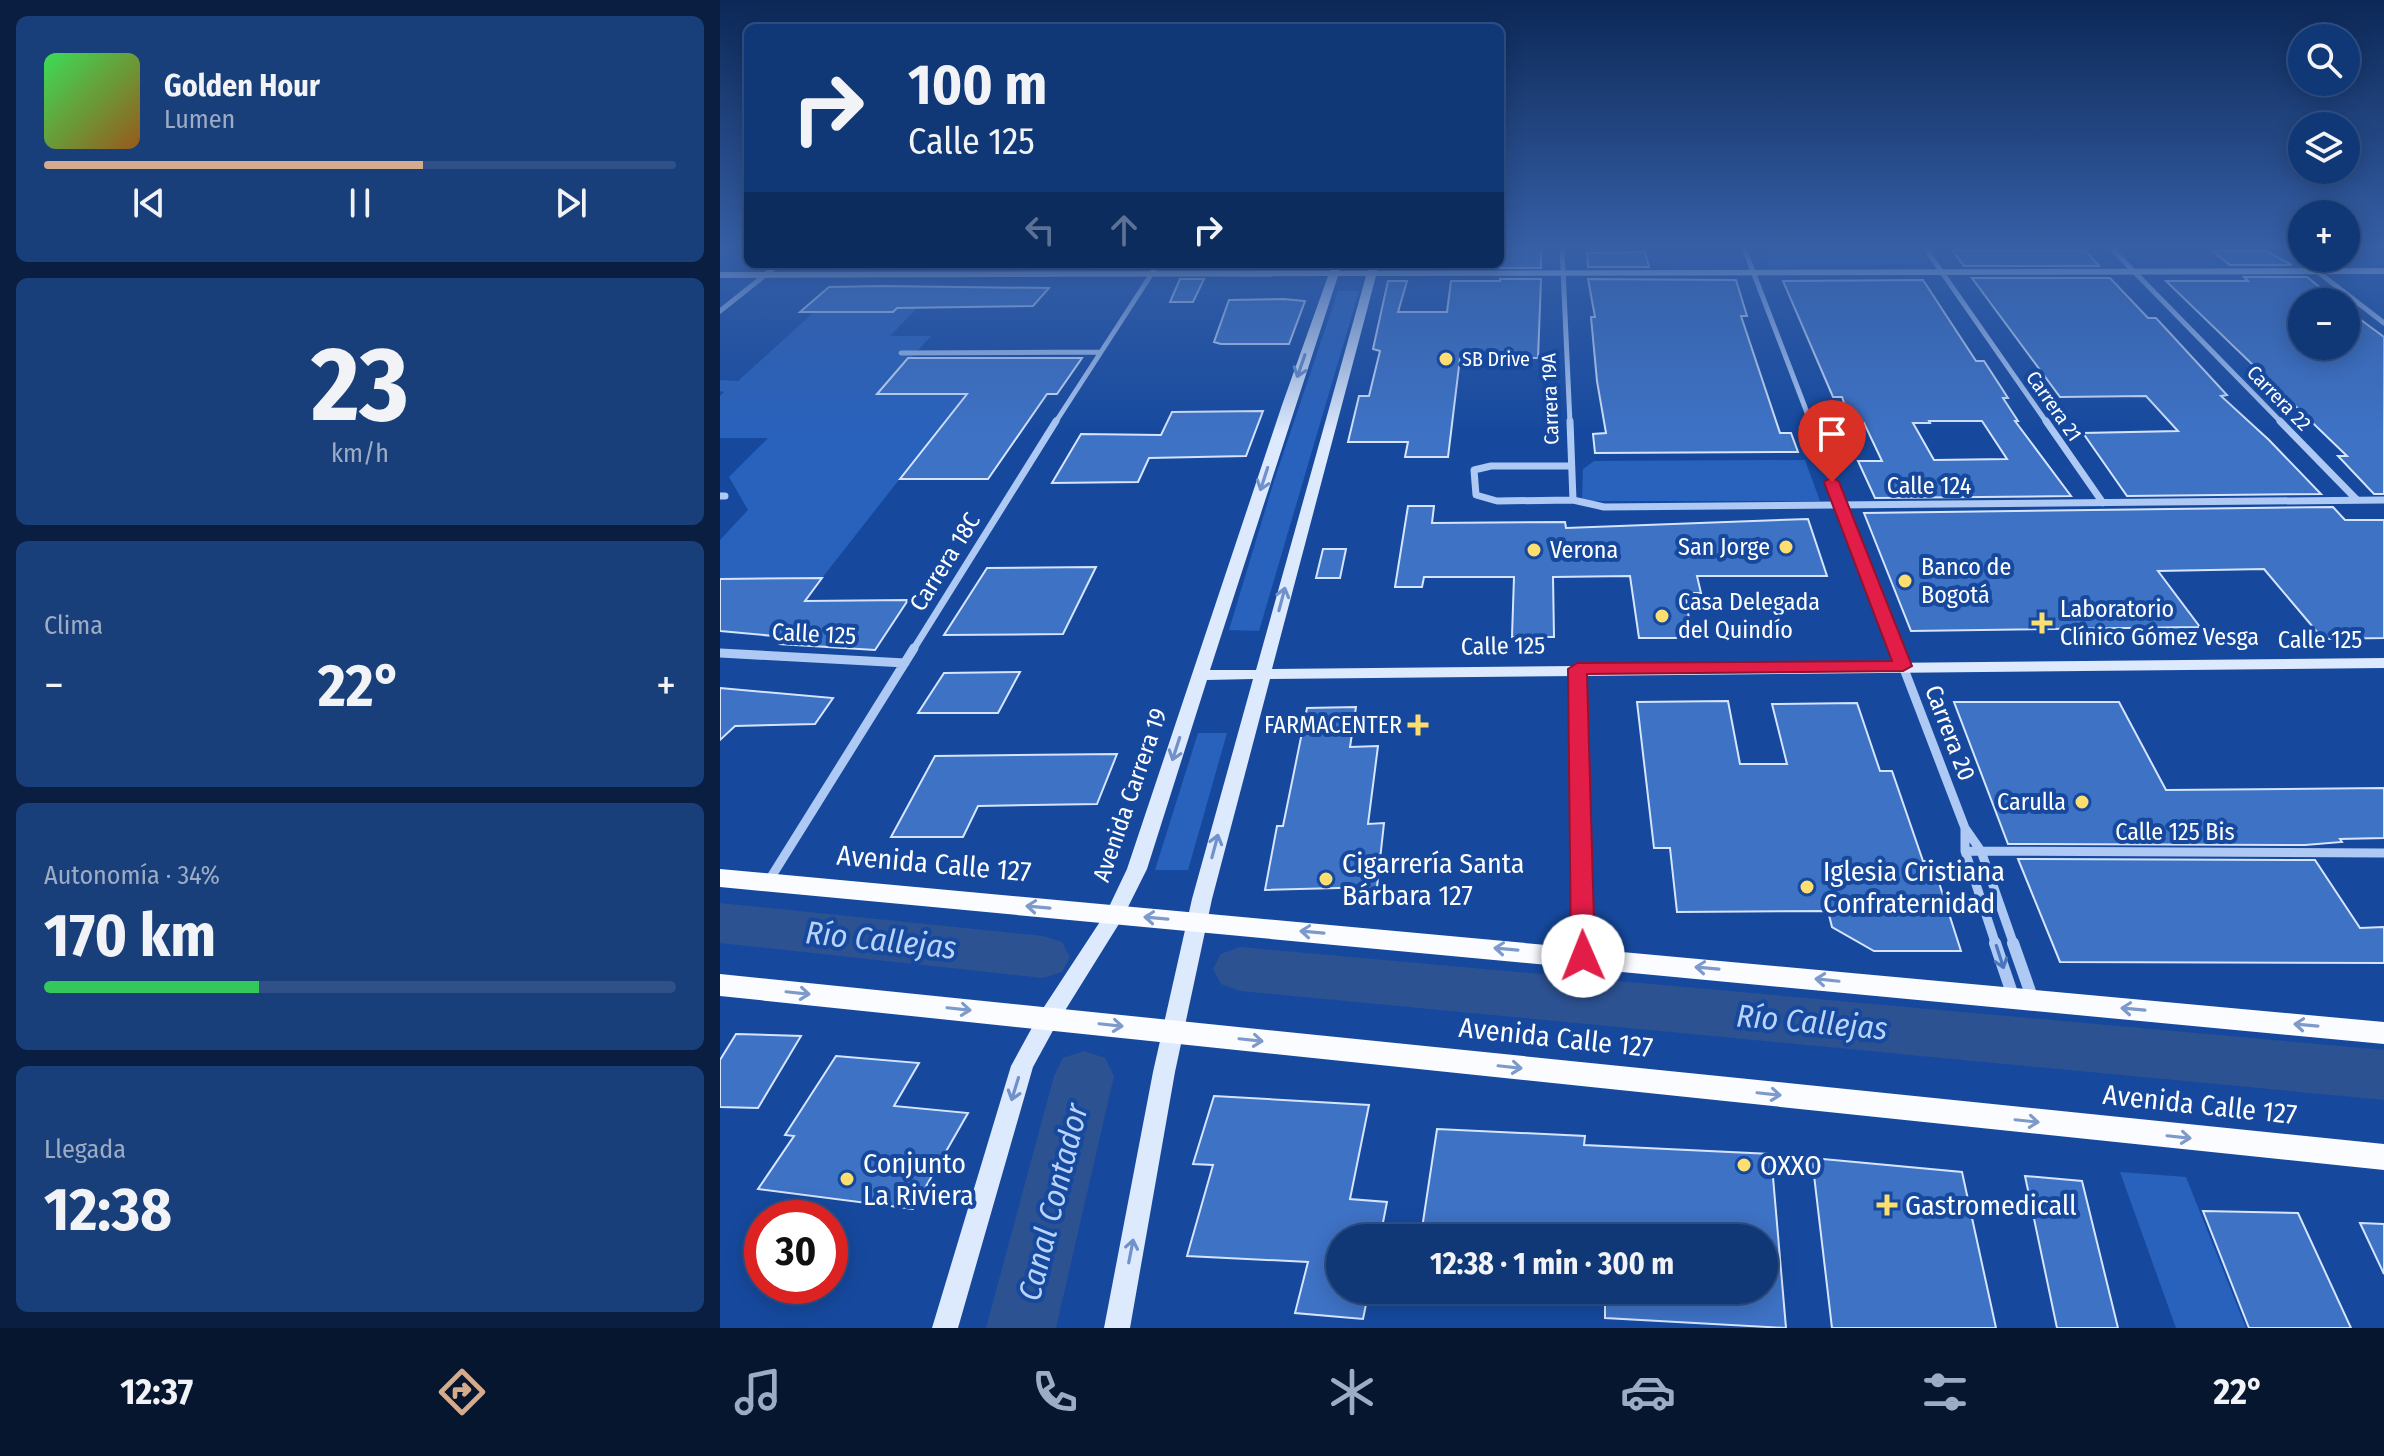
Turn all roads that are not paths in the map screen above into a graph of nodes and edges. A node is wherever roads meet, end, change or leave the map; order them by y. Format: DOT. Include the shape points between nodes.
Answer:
graph roads {
  1 [pos="1128,310"];
  2 [pos="1321,310"];
  3 [pos="1362,310"];
  4 [pos="1565,310"];
  5 [pos="1767,310"];
  6 [pos="1967,310"];
  7 [pos="2170,310"];
  8 [pos="2367,310"];
  9 [pos="2384,323"];
  10 [pos="1100,352"];
  11 [pos="901,353"];
  12 [pos="1571,466"];
  13 [pos="1573,500"];
  14 [pos="2357,500"];
  15 [pos="2384,500"];
  16 [pos="2103,503"];
  17 [pos="1840,505"];
  18 [pos="720,653"];
  19 [pos="905,663"];
  20 [pos="2384,663"];
  21 [pos="1903,666"];
  22 [pos="1577,669"];
  23 [pos="1261,674"];
  24 [pos="1200,675"];
  25 [pos="1965,828"];
  26 [pos="1965,851"];
  27 [pos="1981,851"];
  28 [pos="2384,853"];
  29 [pos="720,878"];
  30 [pos="767,882"];
  31 [pos="1115,914"];
  32 [pos="1197,921"];
  33 [pos="1583,956"];
  34 [pos="720,985"];
  35 [pos="2023,998"];
  36 [pos="1048,1019"];
  37 [pos="1174,1032"];
  38 [pos="2384,1033"];
  39 [pos="2384,1157"];
  40 [pos="945,1328"];
  41 [pos="1117,1328"];
  1 -- 10 [label="street, Carrera 18C"];
  2 -- 24 [label="street, Avenida Carrera 19, one-way"];
  23 -- 3 [label="street, one-way"];
  4 -- 12 [label="street, Carrera 19A"];
  5 -- 17 [label="street, Carrera 20"];
  6 -- 16 [label="street, Carrera 21"];
  7 -- 14 [label="street, Carrera 22"];
  8 -- 9 [label="street"];
  10 -- 11 [label="street"];
  10 -- 19 [label="street, Carrera 18C"];
  12 -- 13 [label="street, Carrera 19A"];
  12 -- 13 [label="street, Calle 124" via="1474,470 1476,495 1497,501"];
  13 -- 17 [label="street, Calle 124" via="1604,507"];
  14 -- 15 [label="street, Calle 124"];
  14 -- 16 [label="street, Calle 124"];
  16 -- 17 [label="street, Calle 124"];
  17 -- 21 [label="street, Carrera 20"];
  18 -- 19 [label="street, Calle 125"];
  19 -- 30 [label="street, Carrera 18C"];
  20 -- 21 [label="street, Calle 125"];
  21 -- 22 [label="street, Calle 125"];
  21 -- 25 [label="street, Carrera 20"];
  22 -- 23 [label="street, Calle 125"];
  22 -- 33 [label="street"];
  23 -- 24 [label="street, Calle 125"];
  32 -- 23 [label="street, one-way"];
  24 -- 31 [label="street, Avenida Carrera 19, one-way" via="1137,869"];
  25 -- 26 [label="street, Carrera 20"];
  25 -- 27 [label="street, Carrera 20"];
  26 -- 27 [label="street, Calle 125 Bis"];
  26 -- 35 [label="street, Carrera 20, one-way"];
  27 -- 28 [label="street, Calle 125 Bis"];
  27 -- 35 [label="street, Carrera 20"];
  29 -- 30 [label="main road, Avenida Calle 127"];
  31 -- 30 [label="main road, Avenida Calle 127, one-way"];
  32 -- 31 [label="main road, Avenida Calle 127, one-way"];
  31 -- 36 [label="street, Avenida Carrera 19"];
  33 -- 32 [label="main road, Avenida Calle 127, one-way"];
  32 -- 37 [label="street"];
  35 -- 33 [label="main road, Avenida Calle 127, one-way"];
  34 -- 36 [label="main road, Avenida Calle 127, one-way"];
  38 -- 35 [label="main road, Avenida Calle 127, one-way"];
  36 -- 37 [label="main road, Avenida Calle 127, one-way"];
  36 -- 40 [label="street, Avenida Carrera 19, one-way" via="1016,1082"];
  37 -- 39 [label="main road, Avenida Calle 127, one-way"];
  41 -- 37 [label="street, one-way"];
}
